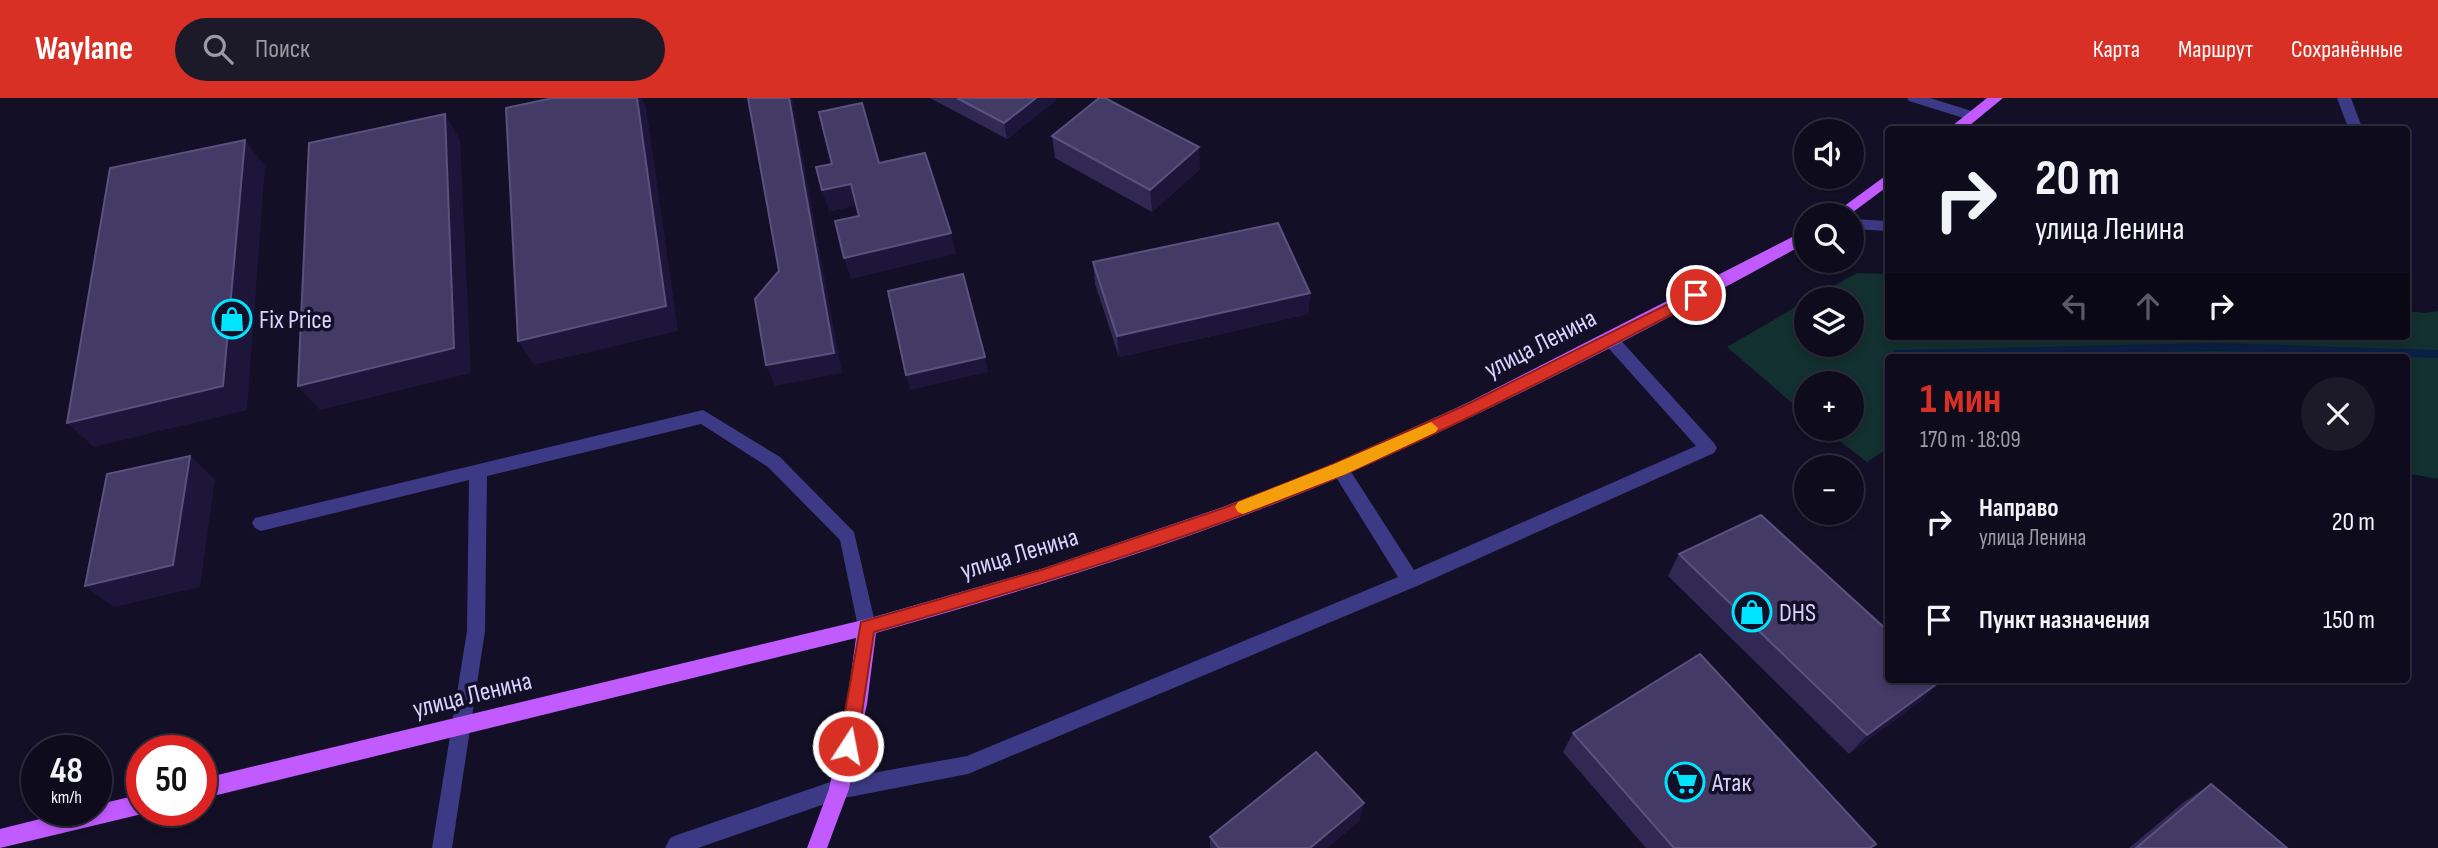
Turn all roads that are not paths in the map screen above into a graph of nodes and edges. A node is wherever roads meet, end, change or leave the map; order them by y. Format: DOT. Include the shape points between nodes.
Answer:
graph roads {
  1 [pos="1914,98"];
  2 [pos="1996,98"];
  3 [pos="2344,98"];
  4 [pos="1973,116"];
  5 [pos="1959,126"];
  6 [pos="2354,126"];
  7 [pos="1885,181"];
  8 [pos="1855,203"];
  9 [pos="1864,225"];
  10 [pos="1885,226"];
  11 [pos="1794,242"];
  12 [pos="1611,340"];
  13 [pos="1340,469"];
  14 [pos="478,471"];
  15 [pos="261,523"];
  16 [pos="1410,580"];
  17 [pos="867,627"];
  18 [pos="463,725"];
  19 [pos="217,785"];
  20 [pos="839,789"];
  21 [pos="126,808"];
  22 [pos="0,839"];
  23 [pos="672,847"];
  24 [pos="442,848"];
  25 [pos="817,848"];
  1 -- 4 [label="street"];
  2 -- 4 [label="main road"];
  3 -- 6 [label="street"];
  4 -- 5 [label="main road"];
  7 -- 8 [label="main road"];
  9 -- 10 [label="street"];
  11 -- 12 [label="main road, улица Ленина"];
  12 -- 13 [label="main road, улица Ленина"];
  12 -- 16 [label="street" via="1708,448"];
  13 -- 16 [label="street"];
  13 -- 17 [label="main road, улица Ленина" via="1041,577"];
  14 -- 15 [label="street"];
  14 -- 17 [label="street" via="704,418 774,462 848,537"];
  14 -- 18 [label="street" via="476,631"];
  16 -- 20 [label="street" via="968,765"];
  17 -- 18 [label="main road, улица Ленина"];
  17 -- 20 [label="main road"];
  18 -- 19 [label="main road, улица Ленина"];
  18 -- 24 [label="street"];
  20 -- 23 [label="street"];
  20 -- 25 [label="main road"];
  21 -- 22 [label="main road"];
}
